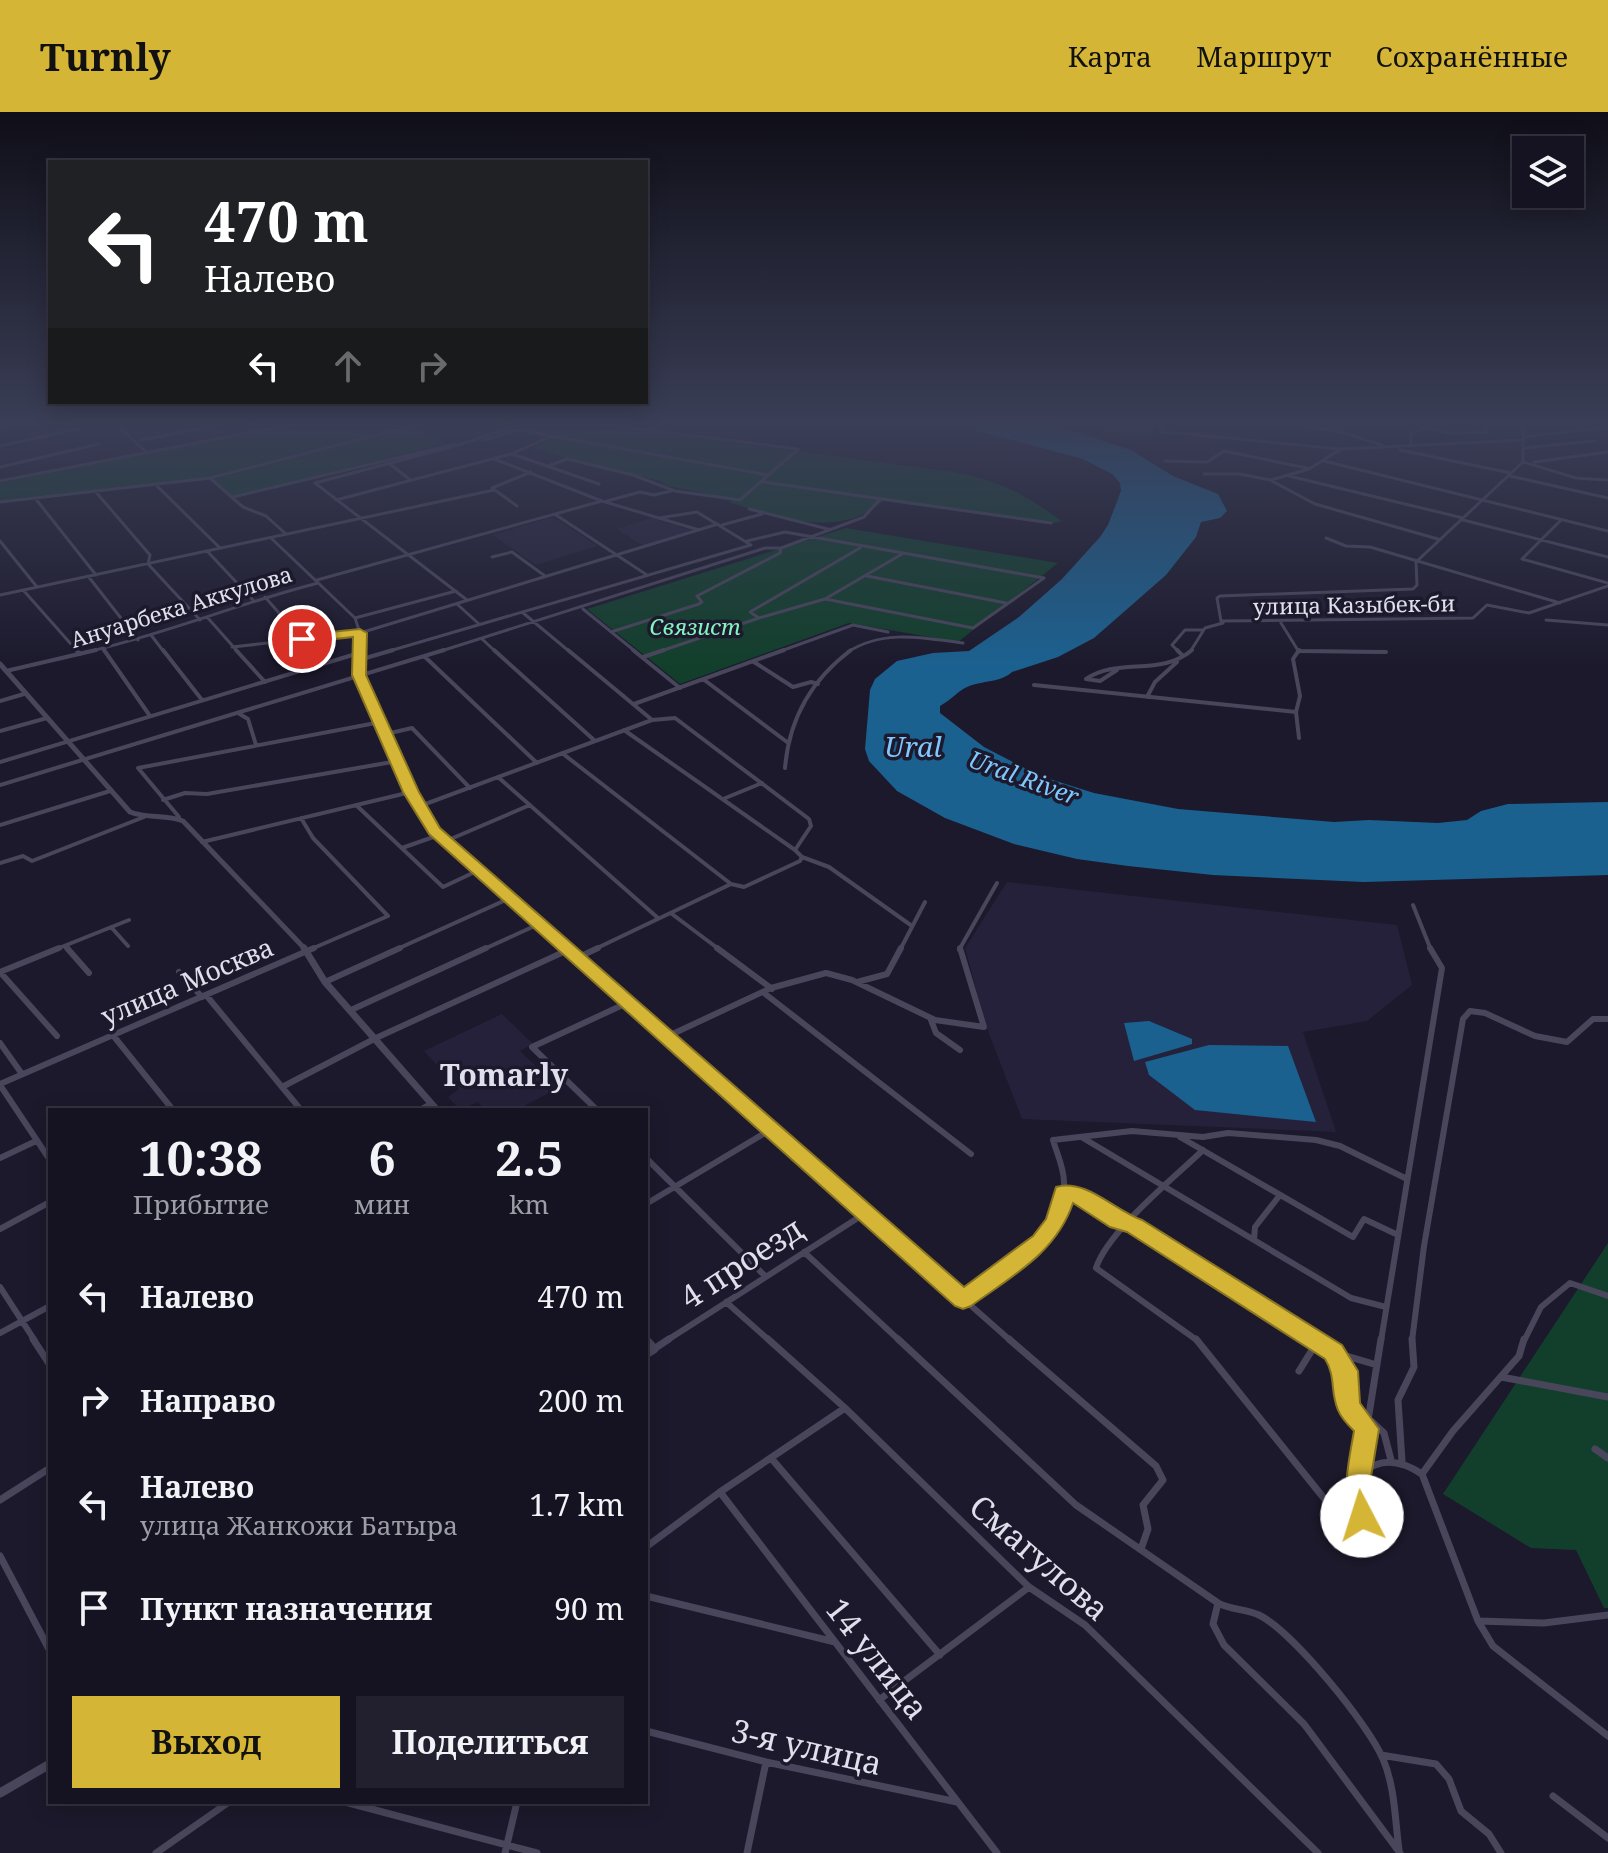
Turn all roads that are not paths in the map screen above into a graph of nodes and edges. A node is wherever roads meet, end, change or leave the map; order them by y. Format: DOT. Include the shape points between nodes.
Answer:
graph roads {
  1 [pos="41,505"];
  2 [pos="107,505"];
  3 [pos="177,505"];
  4 [pos="241,505"];
  5 [pos="342,505"];
  6 [pos="426,505"];
  7 [pos="589,505"];
  8 [pos="618,505"];
  9 [pos="874,505"];
  10 [pos="925,505"];
  11 [pos="1319,505"];
  12 [pos="1407,505"];
  13 [pos="1480,505"];
  14 [pos="1502,505"];
  15 [pos="749,509"];
  16 [pos="763,513"];
  17 [pos="555,515"];
  18 [pos="659,518"];
  19 [pos="1462,519"];
  20 [pos="360,520"];
  21 [pos="1561,520"];
  22 [pos="1051,523"];
  23 [pos="720,524"];
  24 [pos="699,530"];
  25 [pos="829,530"];
  26 [pos="1608,531"];
  27 [pos="287,535"];
  28 [pos="807,536"];
  29 [pos="271,538"];
  30 [pos="1326,538"];
  31 [pos="1439,539"];
  32 [pos="1539,539"];
  33 [pos="0,541"];
  34 [pos="748,541"];
  35 [pos="862,547"];
  36 [pos="220,548"];
  37 [pos="781,548"];
  38 [pos="208,551"];
  39 [pos="902,554"];
  40 [pos="404,555"];
  41 [pos="618,555"];
  42 [pos="492,557"];
  43 [pos="1608,557"];
  44 [pos="1416,562"];
  45 [pos="148,564"];
  46 [pos="96,575"];
  47 [pos="647,575"];
  48 [pos="88,576"];
  49 [pos="546,576"];
  50 [pos="866,576"];
  51 [pos="317,581"];
  52 [pos="1608,585"];
  53 [pos="37,587"];
  54 [pos="23,590"];
  55 [pos="456,591"];
  56 [pos="0,595"];
  57 [pos="265,597"];
  58 [pos="825,599"];
  59 [pos="253,600"];
  60 [pos="467,600"];
  61 [pos="456,603"];
  62 [pos="1560,603"];
  63 [pos="1008,604"];
  64 [pos="582,608"];
  65 [pos="522,612"];
  66 [pos="207,617"];
  67 [pos="355,618"];
  68 [pos="759,618"];
  69 [pos="200,620"];
  70 [pos="1546,620"];
  71 [pos="534,621"];
  72 [pos="1280,622"];
  73 [pos="1226,623"];
  74 [pos="479,624"];
  75 [pos="1608,625"];
  76 [pos="1203,630"];
  77 [pos="611,632"];
  78 [pos="888,632"];
  79 [pos="360,633"];
  80 [pos="151,635"];
  81 [pos="302,639"];
  82 [pos="481,639"];
  83 [pos="138,640"];
  84 [pos="963,643"];
  85 [pos="232,647"];
  86 [pos="103,649"];
  87 [pos="1300,651"];
  88 [pos="1386,652"];
  89 [pos="80,654"];
  90 [pos="424,656"];
  91 [pos="1183,656"];
  92 [pos="360,657"];
  93 [pos="642,658"];
  94 [pos="753,661"];
  95 [pos="1177,661"];
  96 [pos="2,668"];
  97 [pos="1117,670"];
  98 [pos="360,676"];
  99 [pos="703,679"];
  100 [pos="265,682"];
  101 [pos="818,684"];
  102 [pos="1034,685"];
  103 [pos="680,688"];
  104 [pos="24,694"];
  105 [pos="1147,697"];
  106 [pos="202,700"];
  107 [pos="0,701"];
  108 [pos="634,704"];
  109 [pos="1296,712"];
  110 [pos="238,713"];
  111 [pos="150,716"];
  112 [pos="47,718"];
  113 [pos="652,720"];
  114 [pos="381,722"];
  115 [pos="624,730"];
  116 [pos="0,731"];
  117 [pos="386,734"];
  118 [pos="1299,738"];
  119 [pos="594,740"];
  120 [pos="68,741"];
  121 [pos="787,742"];
  122 [pos="256,745"];
  123 [pos="562,753"];
  124 [pos="84,760"];
  125 [pos="398,761"];
  126 [pos="0,762"];
  127 [pos="537,763"];
  128 [pos="785,768"];
  129 [pos="498,777"];
  130 [pos="763,782"];
  131 [pos="0,785"];
  132 [pos="470,788"];
  133 [pos="110,791"];
  134 [pos="411,792"];
  135 [pos="723,799"];
  136 [pos="163,800"];
  137 [pos="356,805"];
  138 [pos="530,805"];
  139 [pos="420,806"];
  140 [pos="130,812"];
  141 [pos="144,817"];
  142 [pos="179,817"];
  143 [pos="301,818"];
  144 [pos="0,825"];
  145 [pos="126,825"];
  146 [pos="439,835"];
  147 [pos="446,841"];
  148 [pos="201,842"];
  149 [pos="402,848"];
  150 [pos="795,850"];
  151 [pos="802,857"];
  152 [pos="0,863"];
  153 [pos="479,870"];
  154 [pos="997,883"];
  155 [pos="731,884"];
  156 [pos="510,898"];
  157 [pos="925,902"];
  158 [pos="1413,905"];
  159 [pos="672,914"];
  160 [pos="658,918"];
  161 [pos="129,920"];
  162 [pos="539,924"];
  163 [pos="912,926"];
  164 [pos="111,927"];
  165 [pos="65,946"];
  166 [pos="128,946"];
  167 [pos="568,950"];
  168 [pos="309,953"];
  169 [pos="577,958"];
  170 [pos="0,972"];
  171 [pos="179,972"];
  172 [pos="89,973"];
  173 [pos="325,982"];
  174 [pos="856,982"];
  175 [pos="772,989"];
  176 [pos="764,992"];
  177 [pos="204,996"];
  178 [pos="627,1003"];
  179 [pos="351,1010"];
  180 [pos="930,1019"];
  181 [pos="1608,1019"];
  182 [pos="112,1034"];
  183 [pos="57,1036"];
  184 [pos="666,1037"];
  185 [pos="376,1038"];
  186 [pos="0,1043"];
  187 [pos="960,1050"];
  188 [pos="22,1074"];
  189 [pos="0,1084"];
  190 [pos="282,1087"];
  191 [pos="431,1104"];
  192 [pos="171,1108"];
  193 [pos="299,1108"];
  194 [pos="424,1108"];
  195 [pos="435,1108"];
  196 [pos="595,1108"];
  197 [pos="770,1130"];
  198 [pos="1176,1134"];
  199 [pos="1082,1138"];
  200 [pos="36,1141"];
  201 [pos="1203,1150"];
  202 [pos="971,1154"];
  203 [pos="48,1157"];
  204 [pos="0,1158"];
  205 [pos="648,1160"];
  206 [pos="1407,1179"];
  207 [pos="676,1187"];
  208 [pos="1164,1187"];
  209 [pos="1063,1193"];
  210 [pos="1280,1195"];
  211 [pos="48,1203"];
  212 [pos="648,1203"];
  213 [pos="864,1214"];
  214 [pos="1127,1224"];
  215 [pos="0,1229"];
  216 [pos="1398,1235"];
  217 [pos="1254,1240"];
  218 [pos="804,1252"];
  219 [pos="766,1277"];
  220 [pos="0,1287"];
  221 [pos="1608,1296"];
  222 [pos="963,1300"];
  223 [pos="726,1302"];
  224 [pos="48,1307"];
  225 [pos="1386,1307"];
  226 [pos="22,1321"];
  227 [pos="0,1333"];
  228 [pos="1317,1342"];
  229 [pos="650,1351"];
  230 [pos="1333,1352"];
  231 [pos="48,1362"];
  232 [pos="1377,1365"];
  233 [pos="1299,1371"];
  234 [pos="1501,1377"];
  235 [pos="1608,1397"];
  236 [pos="845,1408"];
  237 [pos="1368,1418"];
  238 [pos="1366,1429"];
  239 [pos="1595,1449"];
  240 [pos="771,1458"];
  241 [pos="1608,1458"];
  242 [pos="1391,1460"];
  243 [pos="1402,1461"];
  244 [pos="48,1469"];
  245 [pos="1422,1474"];
  246 [pos="1359,1477"];
  247 [pos="720,1492"];
  248 [pos="0,1500"];
  249 [pos="1329,1505"];
  250 [pos="648,1546"];
  251 [pos="1141,1549"];
  252 [pos="0,1556"];
  253 [pos="1029,1587"];
  254 [pos="648,1596"];
  255 [pos="1218,1603"];
  256 [pos="1608,1615"];
  257 [pos="1478,1621"];
  258 [pos="836,1643"];
  259 [pos="48,1647"];
  260 [pos="940,1655"];
  261 [pos="879,1700"];
  262 [pos="648,1732"];
  263 [pos="1608,1736"];
  264 [pos="1381,1755"];
  265 [pos="766,1762"];
  266 [pos="48,1765"];
  267 [pos="0,1793"];
  268 [pos="1553,1796"];
  269 [pos="959,1803"];
  270 [pos="226,1804"];
  271 [pos="352,1804"];
  272 [pos="517,1804"];
  273 [pos="1608,1838"];
  274 [pos="506,1849"];
  275 [pos="1400,1852"];
  276 [pos="156,1853"];
  277 [pos="537,1853"];
  278 [pos="747,1853"];
  279 [pos="997,1853"];
  280 [pos="1318,1853"];
  281 [pos="1501,1853"];
  1 -- 46 [label="street"];
  2 -- 45 [label="street" via="150,555"];
  3 -- 36 [label="street"];
  4 -- 27 [label="street" via="266,516"];
  5 -- 20 [label="street"];
  6 -- 20 [label="street"];
  7 -- 17 [label="street, Ануарбека Аккулова"];
  8 -- 18 [label="street"];
  9 -- 25 [label="street" via="864,517"];
  10 -- 22 [label="street"];
  11 -- 31 [label="street"];
  12 -- 19 [label="street"];
  13 -- 19 [label="street"];
  14 -- 21 [label="street"];
  15 -- 16 [label="street"];
  16 -- 23 [label="street"];
  16 -- 25 [label="street"];
  17 -- 40 [label="street, Ануарбека Аккулова"];
  17 -- 41 [label="street"];
  18 -- 23 [label="street" via="697,512"];
  18 -- 24 [label="street"];
  19 -- 31 [label="street"];
  19 -- 32 [label="street"];
  20 -- 27 [label="street"];
  20 -- 40 [label="street"];
  21 -- 26 [label="street"];
  21 -- 32 [label="street"];
  23 -- 24 [label="street"];
  23 -- 34 [label="street"];
  24 -- 41 [label="street"];
  25 -- 28 [label="street"];
  27 -- 29 [label="street"];
  28 -- 34 [label="street" via="780,532"];
  28 -- 35 [label="street"];
  28 -- 37 [label="street"];
  29 -- 36 [label="street"];
  29 -- 51 [label="street"];
  30 -- 44 [label="street"];
  31 -- 44 [label="street"];
  32 -- 43 [label="street"];
  32 -- 52 [label="street" via="1522,559"];
  33 -- 53 [label="street"];
  34 -- 47 [label="street" via="747,548"];
  35 -- 39 [label="street"];
  35 -- 68 [label="street" via="750,612"];
  36 -- 38 [label="street"];
  37 -- 64 [label="street" via="765,548"];
  37 -- 77 [label="street" via="697,598 702,602"];
  38 -- 45 [label="street"];
  38 -- 59 [label="street"];
  39 -- 50 [label="street"];
  39 -- 63 [label="street" via="1044,578"];
  40 -- 51 [label="street, Ануарбека Аккулова"];
  40 -- 55 [label="street"];
  41 -- 47 [label="street"];
  41 -- 49 [label="street"];
  42 -- 49 [label="street" via="514,553"];
  44 -- 62 [label="street"];
  44 -- 73 [label="street" via="1417,585 1405,591 1217,596"];
  45 -- 46 [label="street"];
  45 -- 69 [label="street"];
  46 -- 48 [label="street"];
  47 -- 65 [label="street"];
  48 -- 53 [label="street"];
  48 -- 83 [label="street"];
  49 -- 60 [label="street"];
  50 -- 58 [label="street"];
  50 -- 63 [label="street"];
  51 -- 57 [label="street, Ануарбека Аккулова"];
  51 -- 67 [label="street"];
  52 -- 62 [label="street"];
  53 -- 54 [label="street"];
  54 -- 56 [label="street"];
  54 -- 89 [label="street"];
  55 -- 60 [label="street"];
  55 -- 67 [label="street"];
  57 -- 59 [label="street, Ануарбека Аккулова"];
  57 -- 81 [label="street"];
  58 -- 63 [label="street" via="973,628"];
  58 -- 68 [label="street" via="803,610"];
  59 -- 66 [label="street, Ануарбека Аккулова"];
  60 -- 61 [label="street"];
  61 -- 74 [label="street"];
  61 -- 79 [label="street"];
  62 -- 72 [label="street, улица Казыбек-би" via="1522,614 1487,605 1473,618"];
  64 -- 71 [label="street"];
  64 -- 77 [label="street"];
  65 -- 71 [label="street"];
  65 -- 74 [label="street"];
  66 -- 69 [label="street, Ануарбека Аккулова"];
  66 -- 85 [label="street"];
  67 -- 79 [label="street"];
  68 -- 93 [label="street"];
  69 -- 80 [label="street, Ануарбека Аккулова"];
  70 -- 75 [label="street"];
  71 -- 82 [label="street"];
  71 -- 108 [label="street"];
  72 -- 73 [label="street, улица Казыбек-би"];
  72 -- 87 [label="street"];
  73 -- 76 [label="street, улица Казыбек-би"];
  74 -- 92 [label="street"];
  76 -- 91 [label="street"];
  76 -- 91 [label="street, улица Казыбек-би" via="1185,630 1176,638 1172,645"];
  77 -- 93 [label="street"];
  78 -- 94 [label="street" via="853,625"];
  79 -- 81 [label="street"];
  79 -- 92 [label="street"];
  80 -- 83 [label="street, Ануарбека Аккулова"];
  80 -- 106 [label="street"];
  81 -- 85 [label="street"];
  82 -- 90 [label="street"];
  82 -- 119 [label="street"];
  83 -- 86 [label="street, Ануарбека Аккулова"];
  84 -- 101 [label="street" via="874,639 845,655"];
  85 -- 100 [label="street"];
  86 -- 89 [label="street, Ануарбека Аккулова"];
  86 -- 111 [label="street"];
  87 -- 88 [label="street"];
  87 -- 109 [label="street" via="1293,659 1300,696"];
  89 -- 96 [label="street, Ануарбека Аккулова"];
  90 -- 98 [label="street"];
  90 -- 127 [label="street"];
  91 -- 95 [label="street"];
  92 -- 98 [label="street"];
  92 -- 100 [label="street"];
  93 -- 103 [label="street"];
  94 -- 99 [label="street"];
  94 -- 101 [label="street" via="793,687"];
  95 -- 97 [label="street"];
  95 -- 105 [label="street"];
  96 -- 104 [label="street"];
  97 -- 97 [label="street" via="1100,681 1086,679 1099,671"];
  98 -- 110 [label="street"];
  98 -- 114 [label="street"];
  99 -- 103 [label="street"];
  99 -- 121 [label="street"];
  100 -- 106 [label="street"];
  101 -- 121 [label="street" via="803,703"];
  102 -- 105 [label="street"];
  103 -- 108 [label="street"];
  104 -- 107 [label="street"];
  104 -- 112 [label="street"];
  105 -- 109 [label="street"];
  106 -- 111 [label="street"];
  108 -- 113 [label="street"];
  109 -- 118 [label="street"];
  110 -- 122 [label="street" via="248,719"];
  110 -- 124 [label="street"];
  111 -- 120 [label="street"];
  112 -- 116 [label="street"];
  112 -- 120 [label="street"];
  113 -- 115 [label="street"];
  113 -- 130 [label="street" via="675,718"];
  114 -- 117 [label="street"];
  114 -- 122 [label="street"];
  115 -- 119 [label="street"];
  115 -- 135 [label="street"];
  117 -- 125 [label="street"];
  117 -- 132 [label="street" via="412,728"];
  119 -- 123 [label="street"];
  120 -- 124 [label="street"];
  120 -- 126 [label="street"];
  121 -- 128 [label="street"];
  122 -- 136 [label="street" via="138,768"];
  123 -- 127 [label="street"];
  123 -- 155 [label="street"];
  124 -- 131 [label="street"];
  124 -- 133 [label="street"];
  125 -- 134 [label="street"];
  125 -- 136 [label="street"];
  127 -- 129 [label="street"];
  129 -- 132 [label="street"];
  129 -- 138 [label="street"];
  130 -- 135 [label="street"];
  130 -- 150 [label="street" via="809,819 811,826"];
  132 -- 139 [label="street"];
  133 -- 140 [label="street"];
  133 -- 144 [label="street"];
  134 -- 137 [label="street"];
  134 -- 139 [label="street"];
  135 -- 150 [label="street"];
  136 -- 142 [label="street"];
  137 -- 143 [label="street"];
  137 -- 149 [label="street"];
  138 -- 147 [label="street"];
  138 -- 160 [label="street"];
  139 -- 146 [label="street"];
  140 -- 141 [label="street"];
  140 -- 145 [label="street"];
  141 -- 142 [label="street"];
  141 -- 145 [label="street"];
  142 -- 148 [label="street"];
  143 -- 148 [label="street"];
  143 -- 168 [label="street, улица Москва" via="313,838 388,916"];
  145 -- 152 [label="street" via="32,861 23,856"];
  146 -- 147 [label="street"];
  146 -- 149 [label="street"];
  147 -- 153 [label="street"];
  148 -- 168 [label="street"];
  149 -- 153 [label="street" via="443,887"];
  150 -- 151 [label="street"];
  151 -- 155 [label="street" via="793,867 744,887"];
  151 -- 163 [label="street" via="829,867"];
  153 -- 156 [label="street"];
  154 -- 180 [label="street" via="959,949 984,1027"];
  155 -- 159 [label="street"];
  156 -- 162 [label="street"];
  156 -- 173 [label="street"];
  157 -- 163 [label="street"];
  158 -- 206 [label="street" via="1442,968"];
  159 -- 160 [label="street"];
  159 -- 175 [label="street"];
  160 -- 169 [label="street"];
  161 -- 164 [label="street"];
  162 -- 167 [label="street"];
  162 -- 179 [label="street"];
  163 -- 174 [label="street" via="887,974"];
  164 -- 165 [label="street"];
  164 -- 166 [label="street"];
  165 -- 170 [label="street"];
  165 -- 172 [label="street"];
  167 -- 169 [label="street"];
  167 -- 185 [label="street"];
  168 -- 173 [label="street"];
  168 -- 177 [label="street, улица Москва"];
  169 -- 178 [label="street"];
  170 -- 183 [label="street"];
  171 -- 177 [label="street"];
  173 -- 179 [label="street"];
  174 -- 175 [label="street" via="828,973 809,974"];
  174 -- 180 [label="street"];
  175 -- 176 [label="street"];
  176 -- 184 [label="street"];
  176 -- 202 [label="street"];
  177 -- 182 [label="street, улица Москва"];
  177 -- 190 [label="street"];
  178 -- 184 [label="street"];
  178 -- 196 [label="street" via="532,1047"];
  179 -- 185 [label="street"];
  180 -- 187 [label="street" via="936,1033"];
  181 -- 243 [label="street" via="1589,1021 1567,1042 1543,1038 1483,1011 1470,1011 1463,1019 1424,1246 1412,1342 1414,1367 1398,1400"];
  182 -- 188 [label="street, улица Москва"];
  182 -- 192 [label="street"];
  184 -- 197 [label="street"];
  185 -- 190 [label="street"];
  185 -- 191 [label="street"];
  186 -- 188 [label="street"];
  188 -- 189 [label="street, улица Москва"];
  189 -- 200 [label="street"];
  190 -- 193 [label="street"];
  191 -- 194 [label="street"];
  191 -- 195 [label="street"];
  197 -- 207 [label="street"];
  197 -- 213 [label="street"];
  198 -- 199 [label="street" via="1132,1131"];
  198 -- 201 [label="street"];
  198 -- 206 [label="street" via="1316,1140"];
  199 -- 208 [label="street"];
  199 -- 209 [label="street" via="1053,1140"];
  200 -- 203 [label="street"];
  200 -- 204 [label="street"];
  201 -- 208 [label="street"];
  201 -- 210 [label="street"];
  205 -- 207 [label="street"];
  206 -- 216 [label="street"];
  207 -- 212 [label="street"];
  207 -- 219 [label="street"];
  208 -- 214 [label="street"];
  208 -- 217 [label="street"];
  209 -- 214 [label="street" via="1075,1194"];
  209 -- 222 [label="street" via="1055,1223 1041,1242"];
  210 -- 216 [label="street" via="1353,1237 1364,1219"];
  210 -- 217 [label="street" via="1255,1227"];
  211 -- 215 [label="street"];
  213 -- 218 [label="street, 4 проезд"];
  213 -- 222 [label="street"];
  214 -- 228 [label="street"];
  214 -- 249 [label="street" via="1097,1259 1096,1268 1194,1336"];
  216 -- 225 [label="street"];
  217 -- 225 [label="street" via="1351,1298"];
  218 -- 219 [label="street, 4 проезд"];
  218 -- 251 [label="street" via="1076,1505"];
  219 -- 223 [label="street, 4 проезд"];
  220 -- 226 [label="street"];
  221 -- 234 [label="street" via="1570,1283 1541,1307 1519,1356"];
  222 -- 251 [label="street" via="1156,1466 1163,1480 1143,1505 1148,1529"];
  223 -- 229 [label="street, 4 проезд"];
  223 -- 236 [label="street, Смагулова"];
  224 -- 226 [label="street"];
  225 -- 232 [label="street"];
  226 -- 227 [label="street"];
  226 -- 231 [label="street"];
  228 -- 230 [label="street"];
  228 -- 233 [label="street"];
  230 -- 232 [label="street"];
  230 -- 238 [label="street" via="1346,1371 1349,1407"];
  232 -- 237 [label="street"];
  234 -- 235 [label="street"];
  234 -- 245 [label="street"];
  236 -- 240 [label="street"];
  236 -- 253 [label="street, Смагулова"];
  237 -- 238 [label="street"];
  237 -- 242 [label="street" via="1384,1433"];
  238 -- 246 [label="street"];
  239 -- 241 [label="street"];
  240 -- 247 [label="street"];
  240 -- 260 [label="street"];
  242 -- 243 [label="street"];
  242 -- 246 [label="street"];
  243 -- 245 [label="street"];
  244 -- 248 [label="street"];
  245 -- 257 [label="street"];
  246 -- 249 [label="street"];
  246 -- 249 [label="street" via="1360,1524 1353,1527"];
  247 -- 250 [label="street"];
  247 -- 258 [label="street, 14 улица"];
  251 -- 255 [label="street"];
  252 -- 259 [label="street"];
  253 -- 260 [label="street"];
  253 -- 280 [label="street, Смагулова" via="1085,1625"];
  254 -- 258 [label="street"];
  255 -- 264 [label="street" via="1265,1618 1320,1675"];
  255 -- 275 [label="street" via="1213,1624 1224,1645 1304,1724"];
  256 -- 257 [label="street" via="1556,1625"];
  257 -- 263 [label="street" via="1493,1646"];
  258 -- 261 [label="street, 14 улица"];
  260 -- 261 [label="street"];
  261 -- 269 [label="street, 14 улица"];
  262 -- 265 [label="street, 3-я улица"];
  264 -- 275 [label="street"];
  264 -- 281 [label="street" via="1436,1764 1449,1779 1461,1811 1489,1834"];
  265 -- 269 [label="street, 3-я улица"];
  265 -- 278 [label="street"];
  266 -- 267 [label="street"];
  268 -- 273 [label="street"];
  269 -- 279 [label="street, 14 улица"];
  270 -- 276 [label="street"];
  271 -- 274 [label="street"];
  272 -- 274 [label="street"];
  274 -- 277 [label="street"];
}
